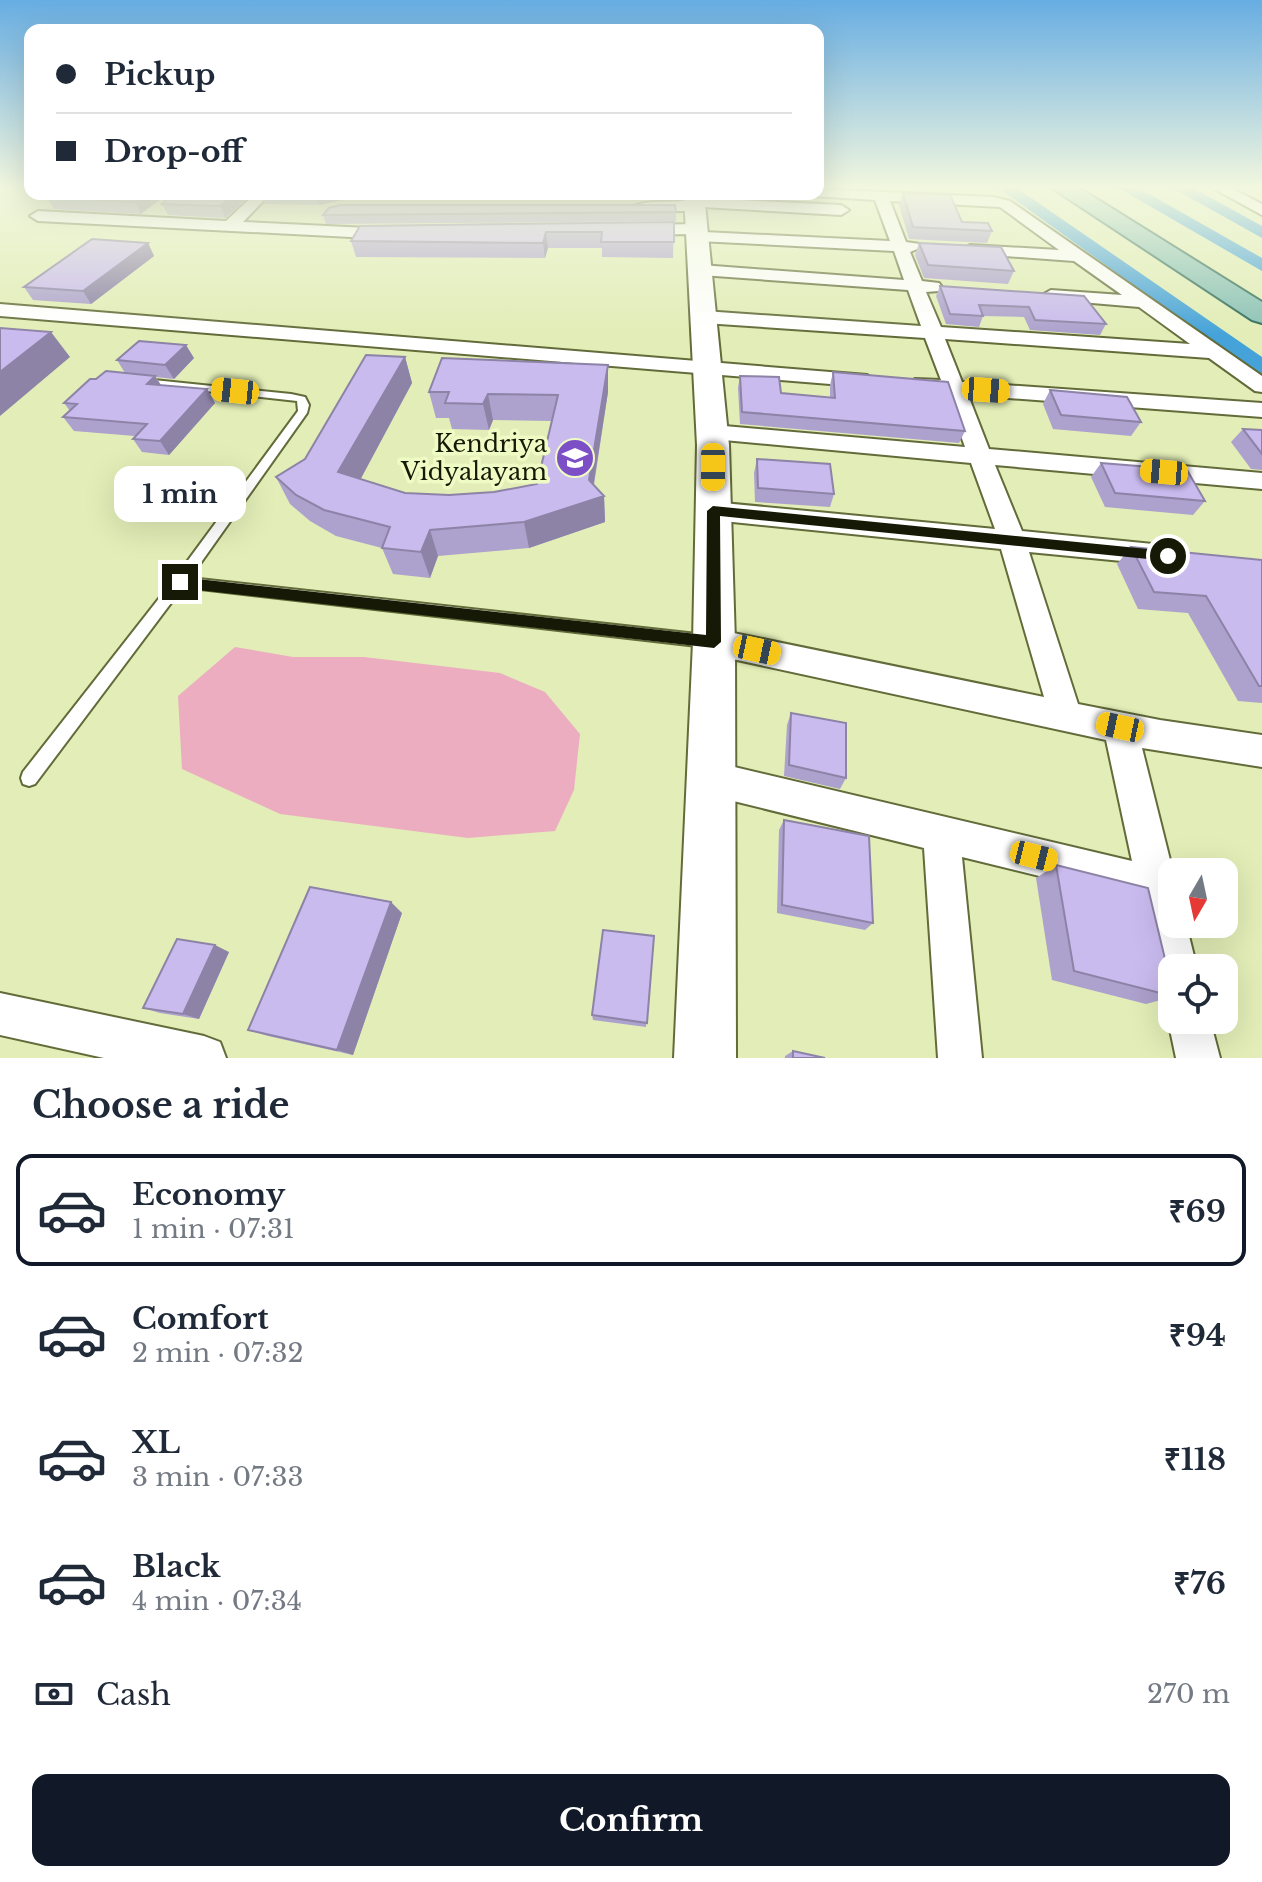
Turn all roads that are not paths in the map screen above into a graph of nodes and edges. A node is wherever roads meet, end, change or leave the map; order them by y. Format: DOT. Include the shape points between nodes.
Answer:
graph roads {
  1 [pos="698,235"];
  2 [pos="740,235"];
  3 [pos="807,235"];
  4 [pos="898,235"];
  5 [pos="1049,235"];
  6 [pos="1138,235"];
  7 [pos="1163,235"];
  8 [pos="901,246"];
  9 [pos="1078,256"];
  10 [pos="917,286"];
  11 [pos="947,288"];
  12 [pos="1038,294"];
  13 [pos="1262,297"];
  14 [pos="1144,302"];
  15 [pos="0,310"];
  16 [pos="1262,314"];
  17 [pos="704,317"];
  18 [pos="934,333"];
  19 [pos="1215,352"];
  20 [pos="708,368"];
  21 [pos="127,380"];
  22 [pos="1262,386"];
  23 [pos="955,388"];
  24 [pos="1262,410"];
  25 [pos="713,432"];
  26 [pos="980,455"];
  27 [pos="1260,484"];
  28 [pos="713,511"];
  29 [pos="1012,540"];
  30 [pos="1184,557"];
  31 [pos="180,582"];
  32 [pos="714,642"];
  33 [pos="1065,715"];
  34 [pos="1120,727"];
  35 [pos="1262,751"];
  36 [pos="29,778"];
  37 [pos="709,778"];
  38 [pos="941,834"];
  39 [pos="1157,886"];
  40 [pos="1173,954"];
  41 [pos="0,1014"];
  42 [pos="1192,1034"];
  43 [pos="204,1058"];
  44 [pos="705,1058"];
  45 [pos="960,1058"];
  46 [pos="1198,1058"];
  1 -- 17 [label="main road"];
  2 -- 10 [label="street"];
  3 -- 8 [label="street"];
  4 -- 8 [label="street"];
  5 -- 9 [label="street"];
  6 -- 16 [label="main road"];
  7 -- 13 [label="main road"];
  8 -- 9 [label="street"];
  8 -- 10 [label="street"];
  9 -- 14 [label="street"];
  10 -- 11 [label="street"];
  10 -- 18 [label="street"];
  12 -- 14 [label="street"];
  14 -- 19 [label="street"];
  15 -- 20 [label="street"];
  17 -- 18 [label="street"];
  17 -- 20 [label="main road"];
  18 -- 19 [label="street"];
  18 -- 23 [label="street"];
  19 -- 22 [label="street"];
  20 -- 23 [label="street"];
  20 -- 25 [label="main road"];
  21 -- 31 [label="lane" via="291,397 304,405"];
  23 -- 24 [label="street"];
  23 -- 26 [label="street"];
  25 -- 26 [label="street"];
  25 -- 28 [label="main road"];
  26 -- 27 [label="street"];
  26 -- 29 [label="street"];
  28 -- 29 [label="street"];
  28 -- 32 [label="main road"];
  29 -- 30 [label="street"];
  29 -- 33 [label="street"];
  31 -- 32 [label="lane"];
  31 -- 36 [label="lane"];
  32 -- 33 [label="street"];
  32 -- 37 [label="main road"];
  33 -- 34 [label="street"];
  34 -- 35 [label="street"];
  34 -- 39 [label="street"];
  37 -- 38 [label="street"];
  37 -- 44 [label="main road"];
  38 -- 39 [label="street"];
  38 -- 45 [label="street"];
  39 -- 40 [label="street"];
  41 -- 43 [label="street"];
  42 -- 46 [label="street"];
}
